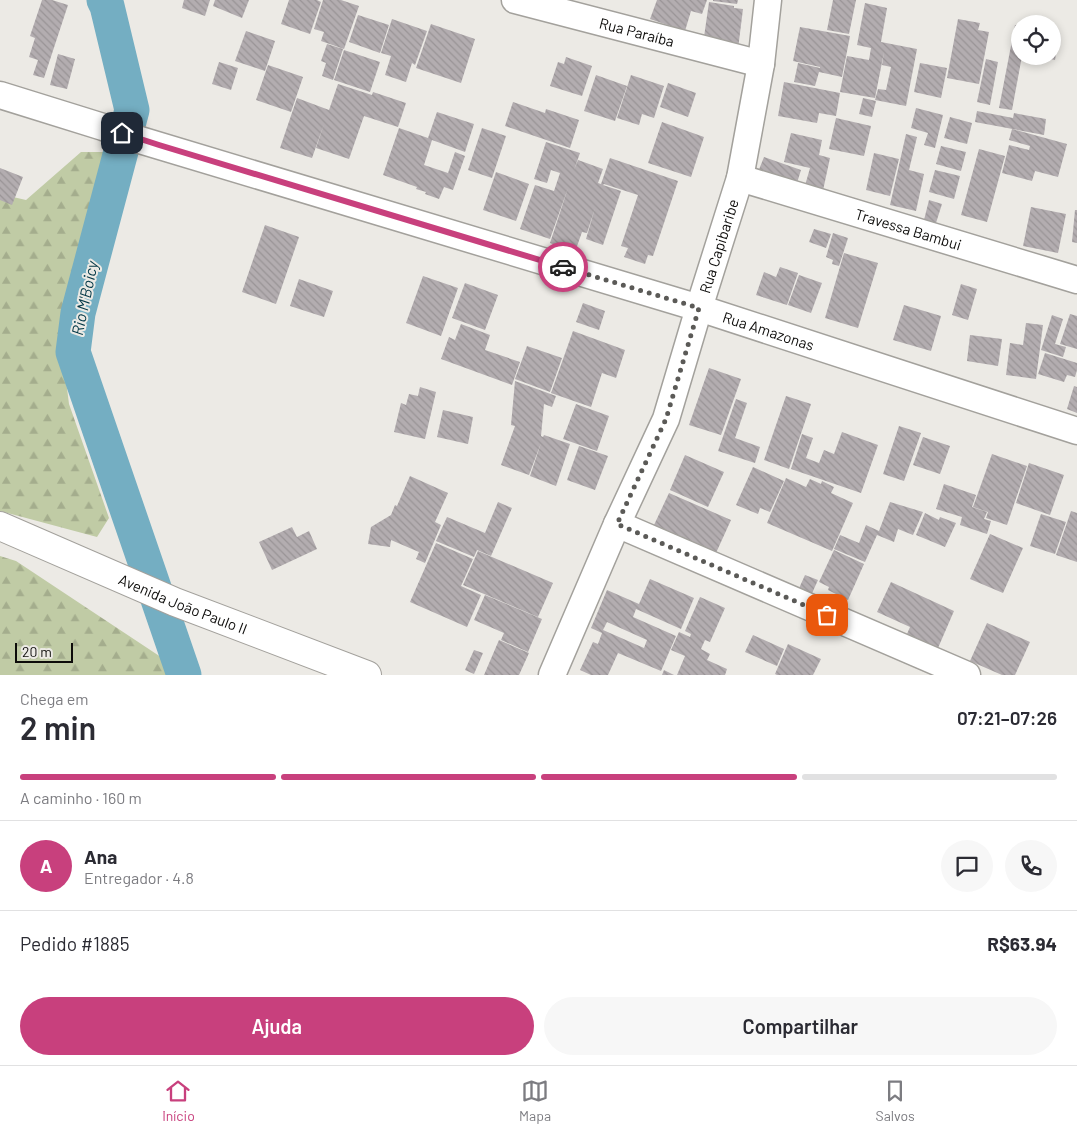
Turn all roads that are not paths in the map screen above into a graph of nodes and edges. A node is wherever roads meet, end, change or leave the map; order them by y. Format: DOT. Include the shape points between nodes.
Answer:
graph roads {
  1 [pos="515,0"];
  2 [pos="768,0"];
  3 [pos="761,64"];
  4 [pos="0,95"];
  5 [pos="740,178"];
  6 [pos="1077,280"];
  7 [pos="699,308"];
  8 [pos="1077,431"];
  9 [pos="617,524"];
  10 [pos="0,526"];
  11 [pos="367,675"];
  12 [pos="552,675"];
  13 [pos="968,675"];
  1 -- 3 [label="street, Rua Paraíba"];
  2 -- 3 [label="street, Rua Capibaribe"];
  3 -- 5 [label="street, Rua Capibaribe"];
  4 -- 7 [label="street, Rua Amazonas"];
  5 -- 6 [label="street, Travessa Bambui"];
  5 -- 7 [label="street, Rua Capibaribe"];
  7 -- 8 [label="street, Rua Amazonas"];
  7 -- 9 [label="street, Rua Capibaribe" via="666,419"];
  9 -- 12 [label="street, Rua Capibaribe"];
  9 -- 13 [label="street"];
  10 -- 11 [label="main road, Avenida João Paulo II" via="174,602"];
}
